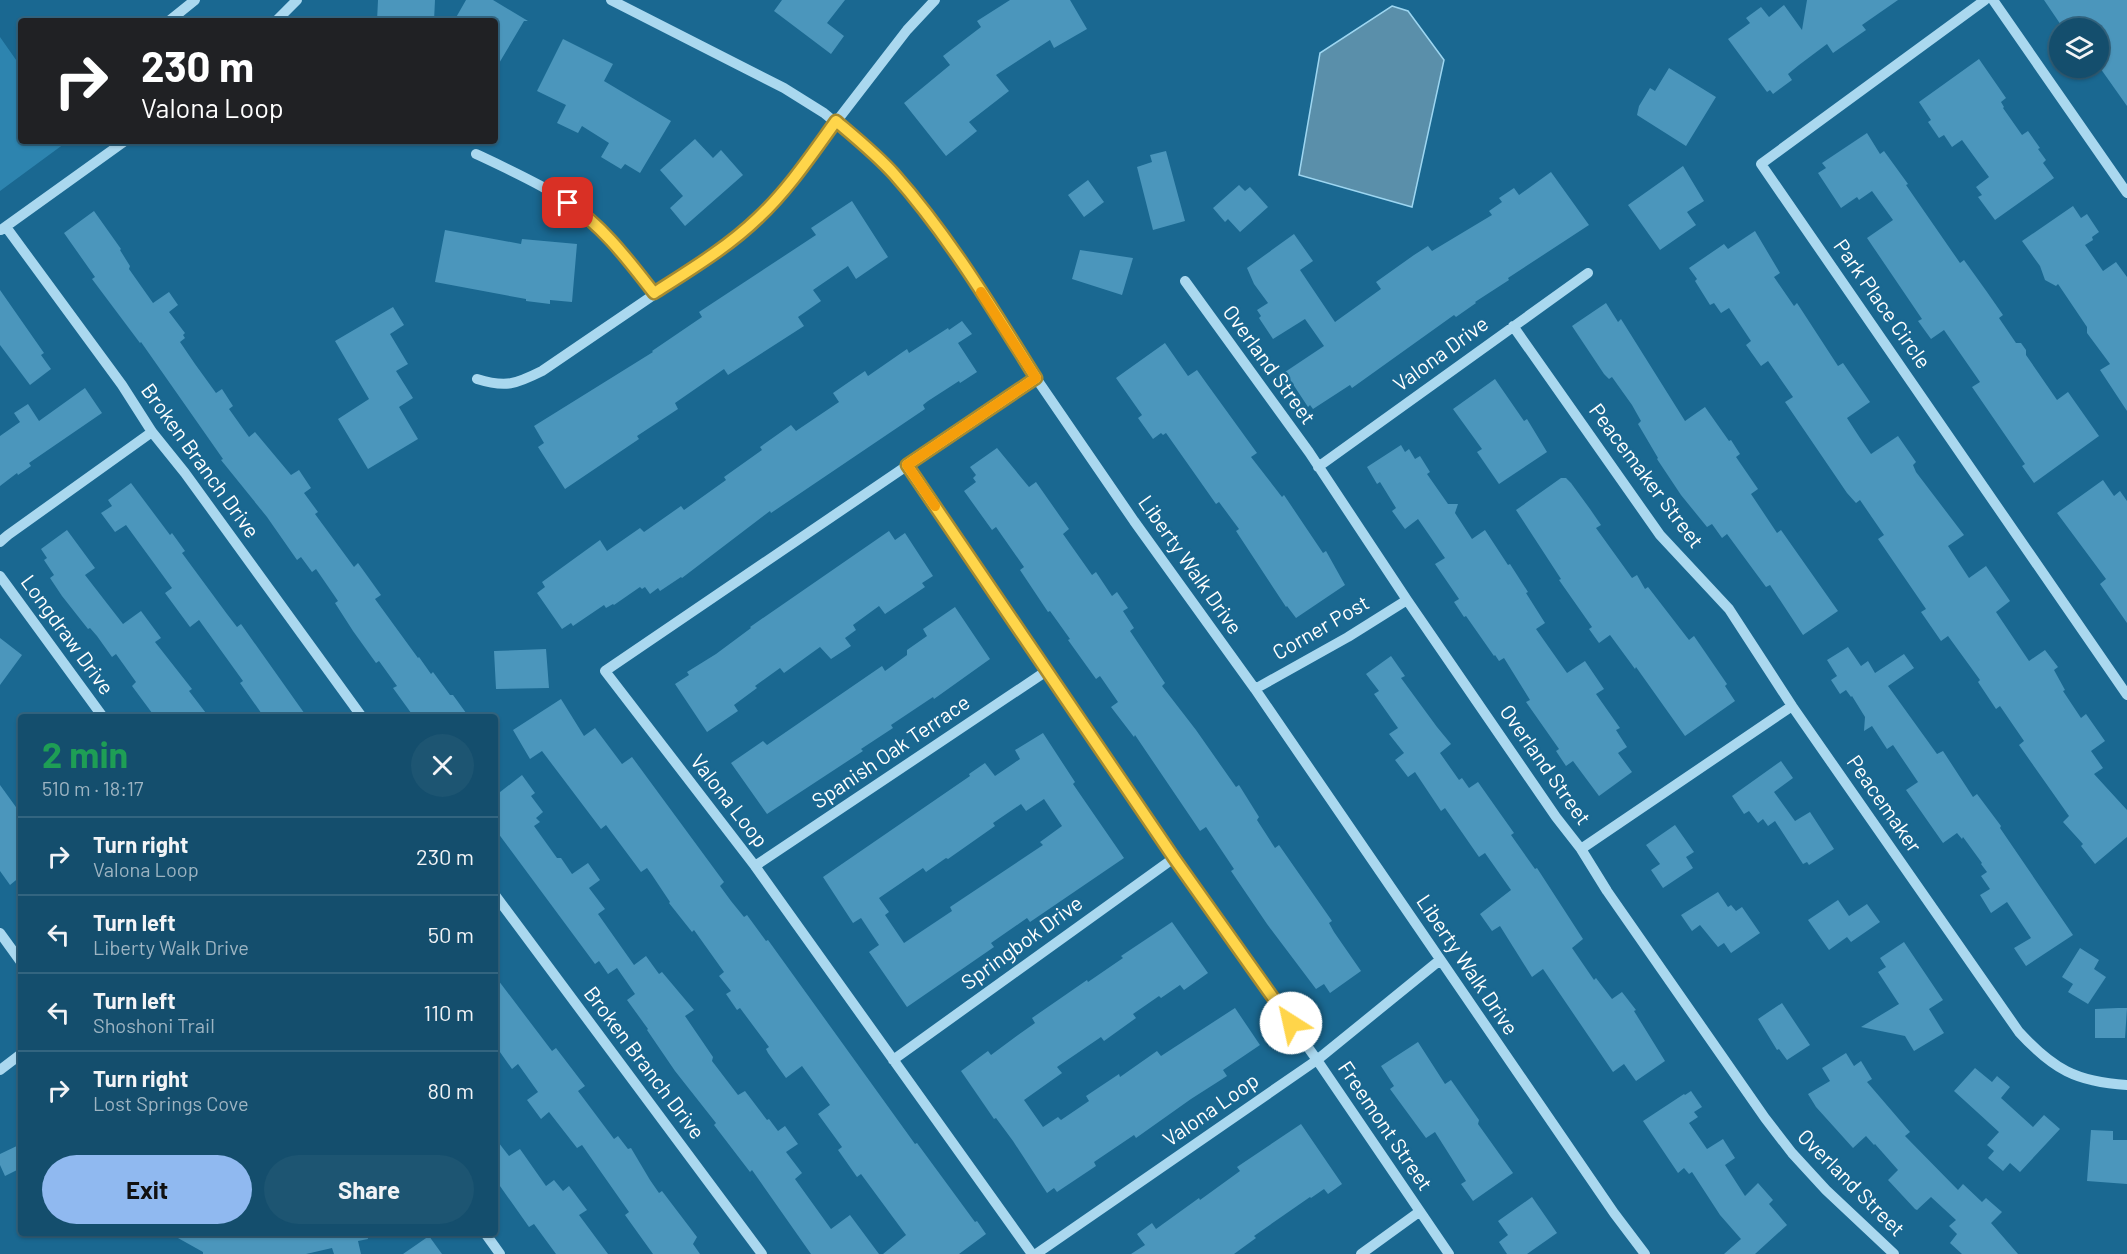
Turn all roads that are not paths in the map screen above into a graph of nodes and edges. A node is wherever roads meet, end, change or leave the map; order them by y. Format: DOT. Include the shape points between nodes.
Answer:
graph roads {
  1 [pos="195,0"];
  2 [pos="297,0"];
  3 [pos="611,0"];
  4 [pos="935,0"];
  5 [pos="1985,0"];
  6 [pos="1993,0"];
  7 [pos="173,18"];
  8 [pos="279,18"];
  9 [pos="836,121"];
  10 [pos="121,144"];
  11 [pos="476,154"];
  12 [pos="2127,194"];
  13 [pos="3,229"];
  14 [pos="1588,273"];
  15 [pos="1185,281"];
  16 [pos="654,293"];
  17 [pos="1513,326"];
  18 [pos="1036,378"];
  19 [pos="477,379"];
  20 [pos="152,432"];
  21 [pos="907,465"];
  22 [pos="1318,468"];
  23 [pos="0,543"];
  24 [pos="0,576"];
  25 [pos="1407,600"];
  26 [pos="1048,670"];
  27 [pos="1255,689"];
  28 [pos="2127,695"];
  29 [pos="1792,706"];
  30 [pos="101,714"];
  31 [pos="360,714"];
  32 [pos="1581,849"];
  33 [pos="1174,858"];
  34 [pos="755,866"];
  35 [pos="498,899"];
  36 [pos="0,933"];
  37 [pos="18,958"];
  38 [pos="1440,960"];
  39 [pos="18,1056"];
  40 [pos="893,1060"];
  41 [pos="1317,1060"];
  42 [pos="0,1070"];
  43 [pos="2127,1085"];
  44 [pos="1419,1212"];
  45 [pos="487,1236"];
  46 [pos="500,1254"];
  47 [pos="762,1254"];
  48 [pos="1034,1254"];
  49 [pos="1361,1254"];
  50 [pos="1449,1254"];
  51 [pos="1645,1254"];
  52 [pos="1894,1254"];
  1 -- 7 [label="street"];
  2 -- 8 [label="street"];
  3 -- 9 [label="street, Liberty Walk Drive" via="784,88"];
  4 -- 9 [label="street"];
  5 -- 28 [label="street, Park Place Circle" via="1761,164"];
  6 -- 12 [label="street"];
  9 -- 16 [label="street" via="759,218 721,249"];
  9 -- 18 [label="street, Liberty Walk Drive" via="877,157 914,198 983,294"];
  10 -- 13 [label="street"];
  11 -- 16 [label="street" via="582,212"];
  13 -- 20 [label="street, Broken Branch Drive" via="122,385"];
  14 -- 17 [label="street, Valona Drive"];
  15 -- 22 [label="street, Overland Street"];
  16 -- 19 [label="street" via="542,371 506,385"];
  17 -- 22 [label="street, Valona Drive"];
  17 -- 29 [label="street, Peacemaker Street" via="1660,535 1729,609"];
  18 -- 21 [label="street, Valona Loop"];
  18 -- 27 [label="street, Liberty Walk Drive"];
  20 -- 23 [label="street"];
  20 -- 31 [label="street, Broken Branch Drive"];
  21 -- 26 [label="street"];
  21 -- 34 [label="street, Valona Loop" via="605,670"];
  22 -- 25 [label="street, Overland Street"];
  24 -- 30 [label="street, Longdraw Drive"];
  25 -- 27 [label="street, Corner Post"];
  25 -- 32 [label="street, Overland Street"];
  26 -- 33 [label="street"];
  26 -- 34 [label="street, Spanish Oak Terrace"];
  27 -- 38 [label="street, Liberty Walk Drive"];
  29 -- 32 [label="street"];
  29 -- 43 [label="street, Peacemaker" via="2019,1032 2057,1068 2091,1081"];
  32 -- 52 [label="street, Overland Street" via="1792,1153"];
  33 -- 40 [label="street, Springbok Drive"];
  33 -- 41 [label="street"];
  34 -- 40 [label="street, Valona Loop"];
  35 -- 47 [label="street, Broken Branch Drive"];
  36 -- 37 [label="street"];
  38 -- 41 [label="street, Freemont Street"];
  38 -- 51 [label="street, Liberty Walk Drive"];
  39 -- 42 [label="street"];
  40 -- 48 [label="street, Valona Loop"];
  41 -- 44 [label="street, Freemont Street"];
  41 -- 48 [label="street, Valona Loop"];
  44 -- 49 [label="street"];
  44 -- 50 [label="street, Freemont Street"];
  45 -- 46 [label="street"];
}
